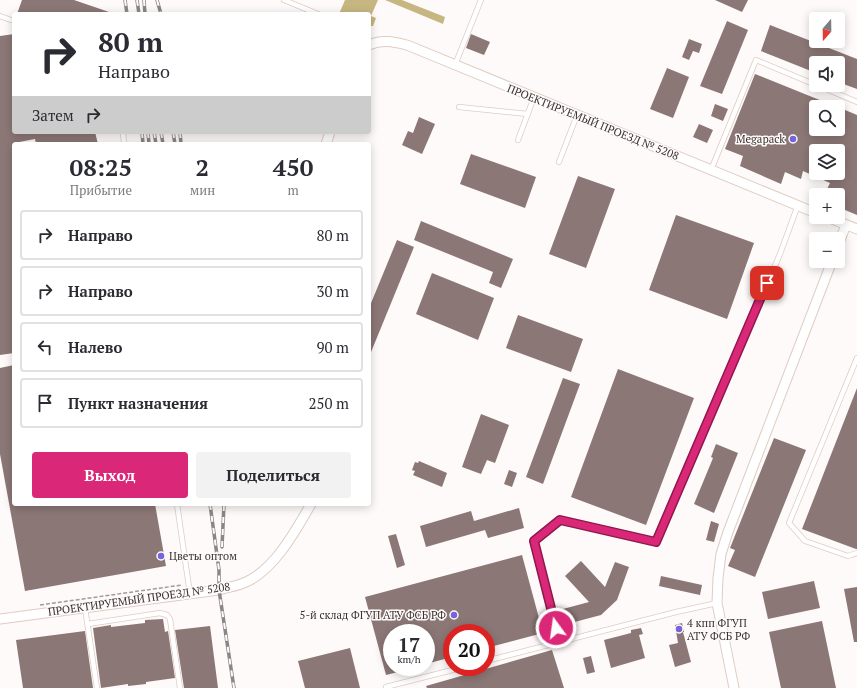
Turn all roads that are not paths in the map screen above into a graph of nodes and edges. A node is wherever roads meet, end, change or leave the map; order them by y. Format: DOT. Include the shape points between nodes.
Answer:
graph roads {
  1 [pos="284,0"];
  2 [pos="481,0"];
  3 [pos="313,12"];
  4 [pos="0,16"];
  5 [pos="12,20"];
  6 [pos="371,44"];
  7 [pos="456,65"];
  8 [pos="809,82"];
  9 [pos="833,92"];
  10 [pos="534,97"];
  11 [pos="857,102"];
  12 [pos="459,107"];
  13 [pos="528,114"];
  14 [pos="577,115"];
  15 [pos="518,140"];
  16 [pos="559,162"];
  17 [pos="711,170"];
  18 [pos="798,205"];
  19 [pos="809,210"];
  20 [pos="846,225"];
  21 [pos="857,229"];
  22 [pos="843,232"];
  23 [pos="829,268"];
  24 [pos="857,358"];
  25 [pos="177,506"];
  26 [pos="310,506"];
  27 [pos="857,553"];
  28 [pos="190,594"];
  29 [pos="717,603"];
  30 [pos="85,608"];
  31 [pos="0,619"];
  32 [pos="88,624"];
  33 [pos="560,642"];
  34 [pos="495,659"];
  35 [pos="443,672"];
  36 [pos="386,687"];
  37 [pos="97,688"];
  38 [pos="180,688"];
  39 [pos="734,688"];
  1 -- 3 [label="lane"];
  2 -- 7 [label="lane"];
  4 -- 5 [label="lane"];
  6 -- 7 [label="street, ПРОЕКТИРУЕМЫЙ ПРОЕЗД № 5208" via="391,41"];
  7 -- 10 [label="street, ПРОЕКТИРУЕМЫЙ ПРОЕЗД № 5208"];
  8 -- 17 [label="lane" via="756,60"];
  9 -- 11 [label="lane"];
  10 -- 13 [label="lane"];
  10 -- 14 [label="street, ПРОЕКТИРУЕМЫЙ ПРОЕЗД № 5208"];
  12 -- 13 [label="lane"];
  13 -- 15 [label="lane"];
  14 -- 16 [label="lane"];
  14 -- 17 [label="street, ПРОЕКТИРУЕМЫЙ ПРОЕЗД № 5208"];
  17 -- 18 [label="street, ПРОЕКТИРУЕМЫЙ ПРОЕЗД № 5208"];
  18 -- 19 [label="street, ПРОЕКТИРУЕМЫЙ ПРОЕЗД № 5208"];
  18 -- 33 [label="lane" via="656,542 560,520 534,541"];
  20 -- 21 [label="street"];
  20 -- 22 [label="street"];
  23 -- 29 [label="street" via="728,532 721,554"];
  24 -- 27 [label="lane" via="789,523 805,541 848,556"];
  25 -- 28 [label="lane"];
  26 -- 28 [label="street, ПРОЕКТИРУЕМЫЙ ПРОЕЗД № 5208" via="281,552 259,575 220,590"];
  28 -- 30 [label="street, ПРОЕКТИРУЕМЫЙ ПРОЕЗД № 5208"];
  29 -- 33 [label="lane"];
  29 -- 39 [label="street"];
  30 -- 31 [label="street, ПРОЕКТИРУЕМЫЙ ПРОЕЗД № 5208"];
  30 -- 32 [label="lane"];
  32 -- 37 [label="lane"];
  32 -- 38 [label="lane" via="160,613 167,615 170,619"];
  33 -- 34 [label="lane"];
  35 -- 36 [label="lane"];
}
